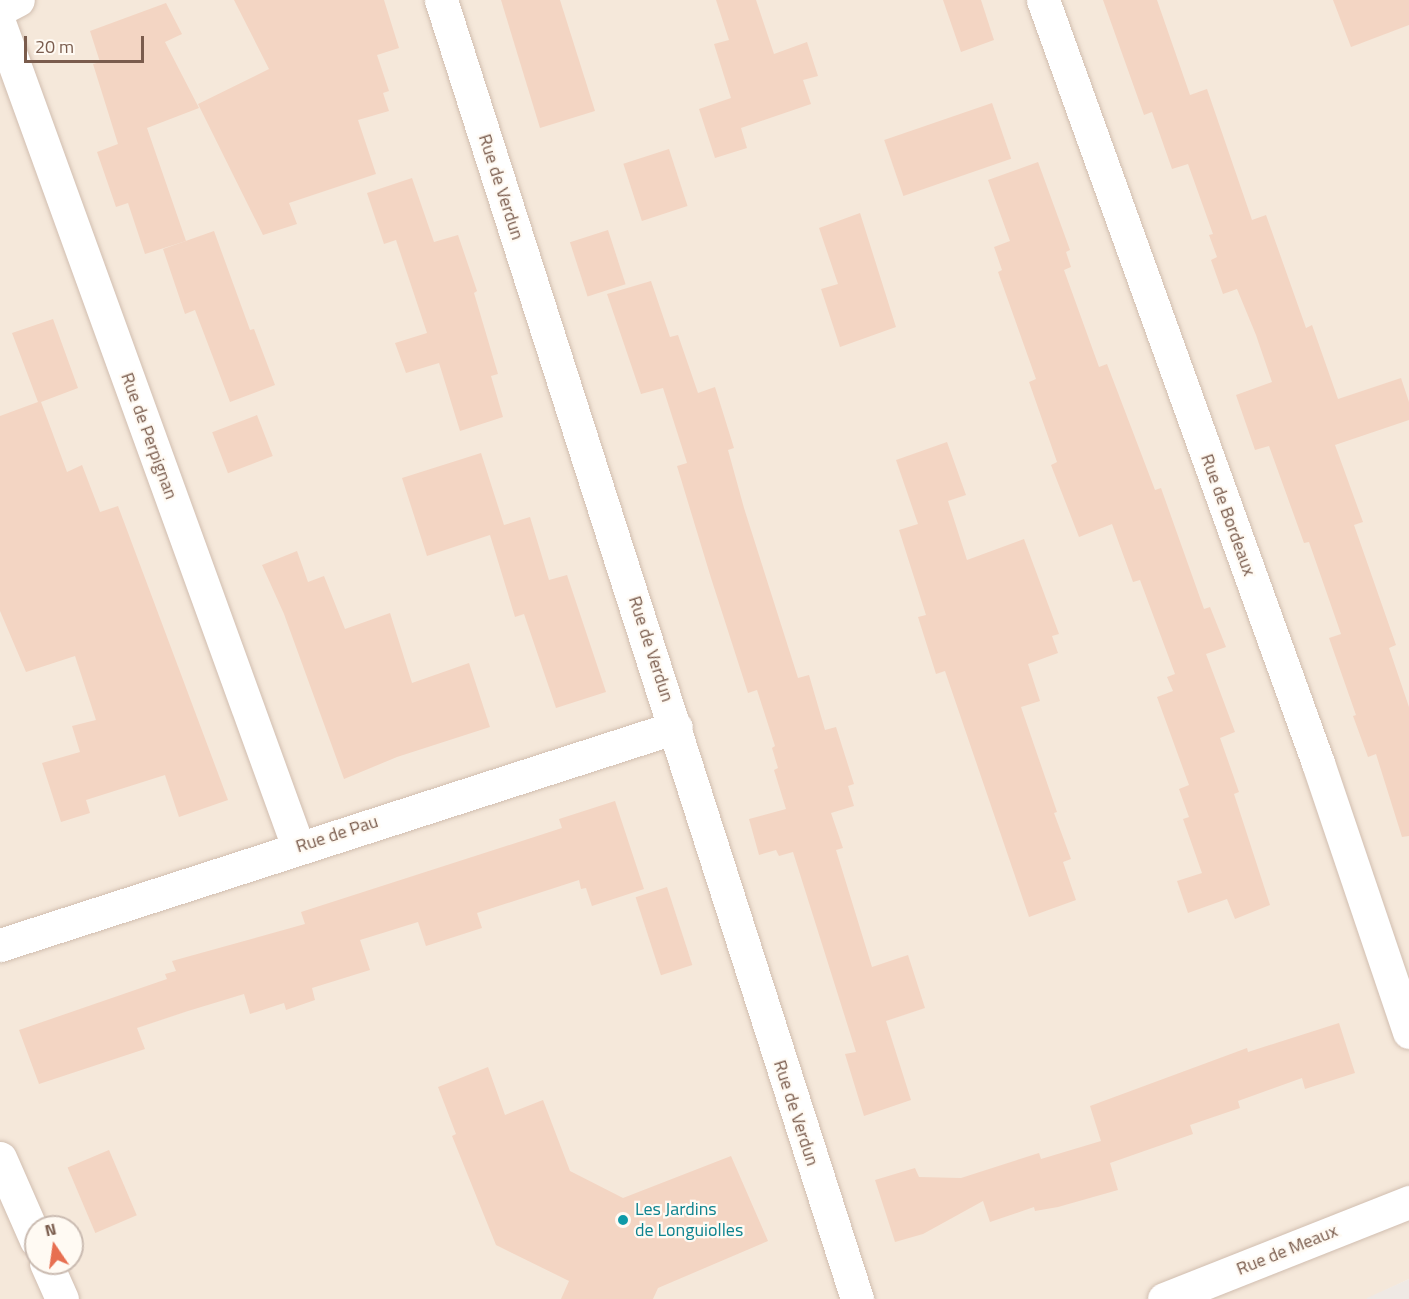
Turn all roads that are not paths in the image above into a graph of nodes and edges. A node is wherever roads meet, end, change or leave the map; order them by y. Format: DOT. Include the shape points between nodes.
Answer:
graph roads {
  1 [pos="18,0"];
  2 [pos="441,0"];
  3 [pos="1043,0"];
  4 [pos="0,9"];
  5 [pos="0,25"];
  6 [pos="676,727"];
  7 [pos="298,847"];
  8 [pos="0,945"];
  9 [pos="1409,1032"];
  10 [pos="0,1158"];
  11 [pos="1409,1202"];
  12 [pos="25,1215"];
  13 [pos="51,1275"];
  14 [pos="62,1299"];
  15 [pos="857,1299"];
  16 [pos="1164,1299"];
  1 -- 4 [label="street"];
  2 -- 6 [label="street, Rue de Verdun"];
  3 -- 9 [label="street, Rue de Bordeaux" via="1318,763"];
  5 -- 7 [label="street, Rue de Perpignan"];
  6 -- 7 [label="street, Rue de Pau"];
  6 -- 15 [label="street, Rue de Verdun" via="753,981"];
  7 -- 8 [label="street, Rue de Pau"];
  10 -- 12 [label="street"];
  11 -- 16 [label="street, Rue de Meaux"];
  13 -- 14 [label="street"];
}
